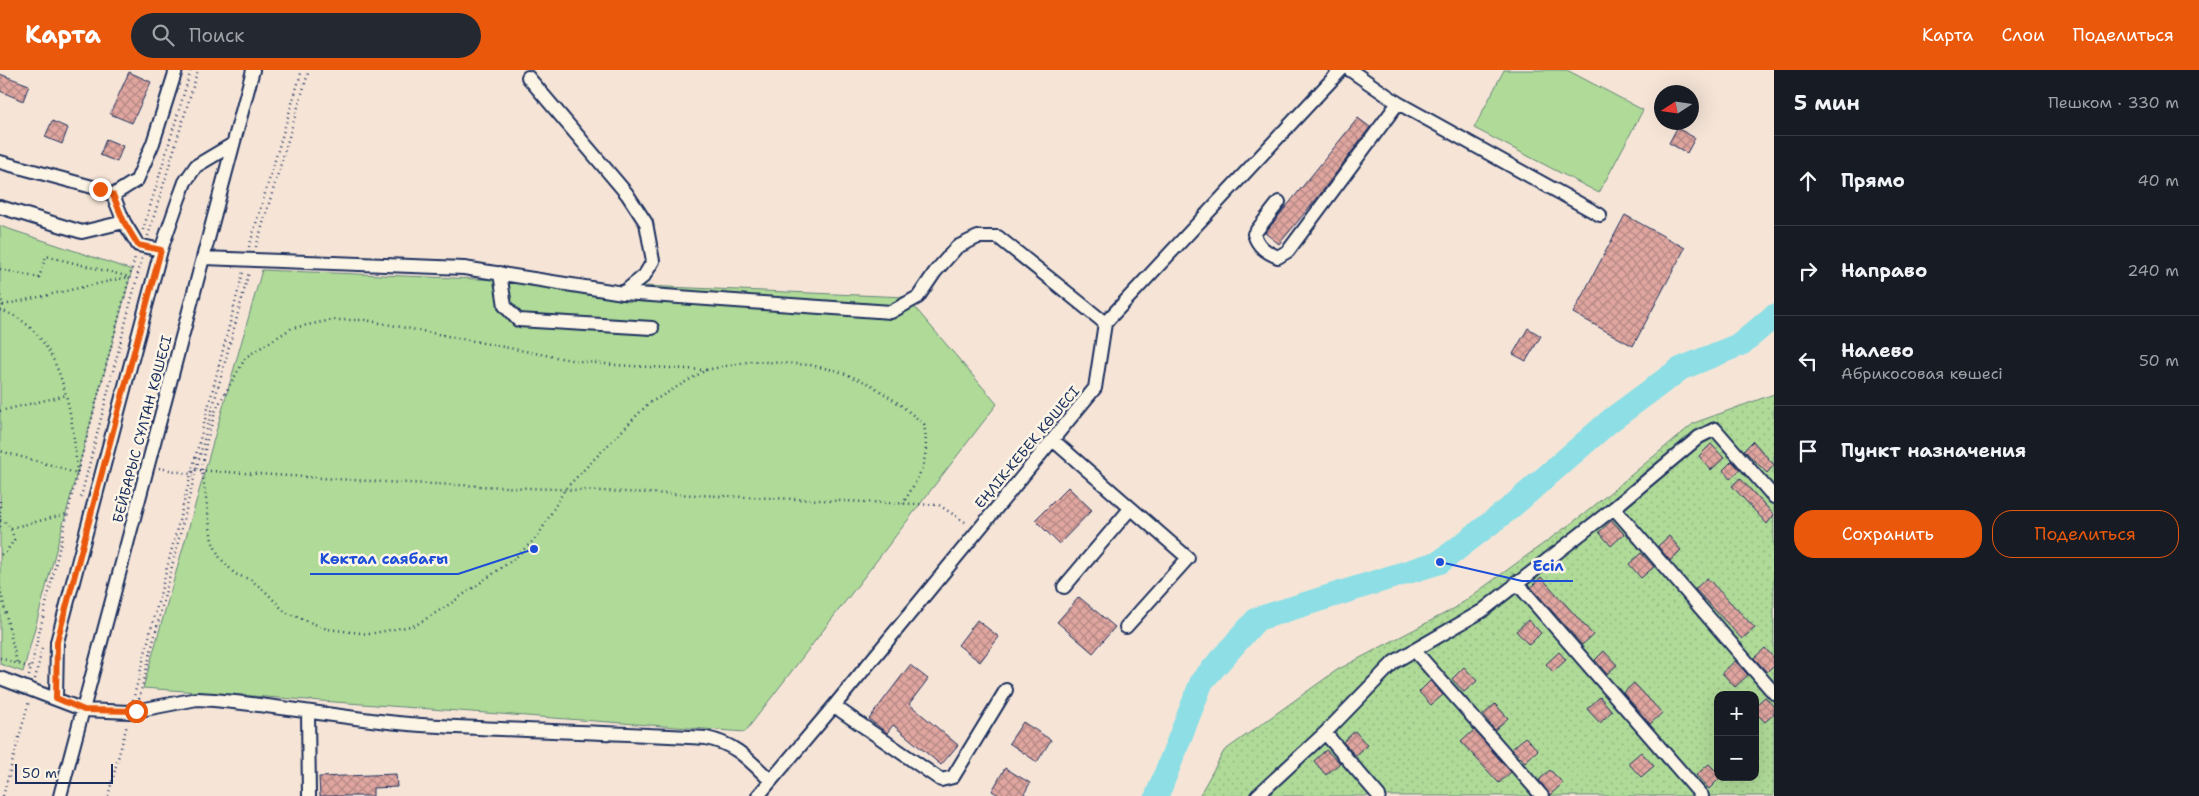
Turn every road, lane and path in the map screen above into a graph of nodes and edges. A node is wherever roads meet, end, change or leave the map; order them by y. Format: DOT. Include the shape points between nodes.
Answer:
graph roads {
  1 [pos="176,70"];
  2 [pos="191,70"];
  3 [pos="253,70"];
  4 [pos="302,70"];
  5 [pos="309,70"];
  6 [pos="1341,70"];
  7 [pos="1350,70"];
  8 [pos="528,78"];
  9 [pos="1398,103"];
  10 [pos="233,144"];
  11 [pos="0,162"];
  12 [pos="113,195"];
  13 [pos="1279,202"];
  14 [pos="0,207"];
  15 [pos="1600,215"];
  16 [pos="124,222"];
  17 [pos="138,245"];
  18 [pos="161,250"];
  19 [pos="204,258"];
  20 [pos="249,260"];
  21 [pos="0,269"];
  22 [pos="500,273"];
  23 [pos="130,277"];
  24 [pos="623,293"];
  25 [pos="0,296"];
  26 [pos="3,305"];
  27 [pos="0,311"];
  28 [pos="1105,323"];
  29 [pos="652,328"];
  30 [pos="706,370"];
  31 [pos="67,395"];
  32 [pos="0,411"];
  33 [pos="1054,441"];
  34 [pos="0,451"];
  35 [pos="148,465"];
  36 [pos="196,470"];
  37 [pos="202,470"];
  38 [pos="77,474"];
  39 [pos="190,474"];
  40 [pos="565,489"];
  41 [pos="1774,497"];
  42 [pos="0,501"];
  43 [pos="903,504"];
  44 [pos="1614,508"];
  45 [pos="1130,509"];
  46 [pos="68,514"];
  47 [pos="1,520"];
  48 [pos="0,528"];
  49 [pos="11,528"];
  50 [pos="977,531"];
  51 [pos="0,555"];
  52 [pos="1516,582"];
  53 [pos="1064,587"];
  54 [pos="0,588"];
  55 [pos="1126,627"];
  56 [pos="1415,651"];
  57 [pos="0,658"];
  58 [pos="16,663"];
  59 [pos="31,668"];
  60 [pos="0,678"];
  61 [pos="26,687"];
  62 [pos="1006,690"];
  63 [pos="1774,693"];
  64 [pos="56,698"];
  65 [pos="834,706"];
  66 [pos="84,710"];
  67 [pos="133,712"];
  68 [pos="308,712"];
  69 [pos="1325,733"];
  70 [pos="770,780"];
  71 [pos="60,796"];
  72 [pos="108,796"];
  73 [pos="309,796"];
  74 [pos="758,796"];
  75 [pos="1258,796"];
  76 [pos="1378,796"];
  77 [pos="1542,796"];
  78 [pos="1702,796"];
  1 -- 12 [label="street" via="153,143 136,180"];
  2 -- 17 [label="path"];
  3 -- 10 [label="street, БЕЙБАРЫС СҰЛТАН КӨШЕСІ"];
  4 -- 20 [label="path"];
  5 -- 20 [label="path"];
  6 -- 28 [label="street"];
  7 -- 9 [label="street"];
  8 -- 24 [label="street" via="627,194 646,223 653,261 644,276"];
  9 -- 13 [label="street" via="1288,251 1278,257 1264,250 1254,234"];
  9 -- 15 [label="street"];
  10 -- 18 [label="street" via="196,166 185,182"];
  10 -- 19 [label="street, БЕЙБАРЫС СҰЛТАН КӨШЕСІ"];
  11 -- 12 [label="street"];
  12 -- 16 [label="street"];
  14 -- 16 [label="street" via="82,232"];
  16 -- 17 [label="street"];
  17 -- 18 [label="street"];
  17 -- 23 [label="path"];
  18 -- 64 [label="street" via="57,642"];
  19 -- 20 [label="street"];
  19 -- 35 [label="street, БЕЙБАРЫС СҰЛТАН КӨШЕСІ"];
  20 -- 22 [label="street" via="464,268"];
  20 -- 36 [label="path"];
  20 -- 39 [label="path"];
  21 -- 23 [label="path" via="39,278 46,256"];
  22 -- 24 [label="street"];
  22 -- 29 [label="street" via="505,306 518,320"];
  23 -- 26 [label="path"];
  23 -- 38 [label="path"];
  24 -- 28 [label="street" via="891,312 918,297 957,247 978,237 998,237"];
  25 -- 26 [label="path"];
  26 -- 27 [label="path"];
  27 -- 31 [label="path" via="18,319 39,336 52,357"];
  28 -- 33 [label="street, ЕҢЛІК-КЕБЕК КӨШЕСІ" via="1095,388"];
  30 -- 37 [label="path" via="571,360 365,320 332,320 292,328 246,357 216,409"];
  30 -- 40 [label="path" via="648,404"];
  30 -- 43 [label="path" via="752,361 810,365 838,371 870,384 898,403 924,424 926,436 925,466"];
  31 -- 32 [label="path"];
  31 -- 38 [label="path" via="75,437"];
  33 -- 45 [label="street"];
  33 -- 50 [label="street, ЕҢЛІК-КЕБЕК КӨШЕСІ"];
  34 -- 38 [label="path"];
  35 -- 39 [label="path"];
  35 -- 66 [label="street, БЕЙБАРЫС СҰЛТАН КӨШЕСІ"];
  36 -- 37 [label="path"];
  36 -- 39 [label="path"];
  36 -- 67 [label="path"];
  37 -- 40 [label="path"];
  37 -- 40 [label="path" via="212,541 220,558 235,574 251,580 285,612 327,629 369,634 416,625 514,559 538,536"];
  38 -- 46 [label="path"];
  39 -- 67 [label="path"];
  40 -- 43 [label="path"];
  41 -- 44 [label="street" via="1715,429 1699,437"];
  42 -- 47 [label="path"];
  43 -- 50 [label="path" via="939,505"];
  44 -- 52 [label="street"];
  44 -- 63 [label="street"];
  45 -- 53 [label="street"];
  45 -- 55 [label="street" via="1188,558"];
  46 -- 49 [label="path"];
  46 -- 59 [label="path"];
  47 -- 48 [label="path"];
  47 -- 49 [label="path"];
  49 -- 51 [label="path" via="14,540"];
  50 -- 65 [label="street, ЕҢЛІК-КЕБЕК КӨШЕСІ"];
  52 -- 56 [label="street" via="1482,611"];
  52 -- 78 [label="street"];
  54 -- 58 [label="path"];
  56 -- 69 [label="street" via="1394,662"];
  56 -- 77 [label="street"];
  57 -- 58 [label="path"];
  58 -- 59 [label="path"];
  59 -- 61 [label="path"];
  60 -- 61 [label="street"];
  61 -- 64 [label="street"];
  62 -- 65 [label="street" via="953,777 941,780"];
  64 -- 66 [label="street"];
  65 -- 70 [label="street, ЕҢЛІК-КЕБЕК КӨШЕСІ"];
  66 -- 67 [label="street"];
  66 -- 71 [label="street, БЕЙБАРЫС СҰЛТАН КӨШЕСІ"];
  67 -- 68 [label="street" via="197,700 243,702"];
  67 -- 72 [label="path"];
  68 -- 70 [label="street" via="422,725 706,738 723,741 742,753"];
  68 -- 73 [label="street"];
  69 -- 75 [label="street"];
  69 -- 76 [label="street"];
  70 -- 74 [label="street, ЕҢЛІК-КЕБЕК КӨШЕСІ"];
}
